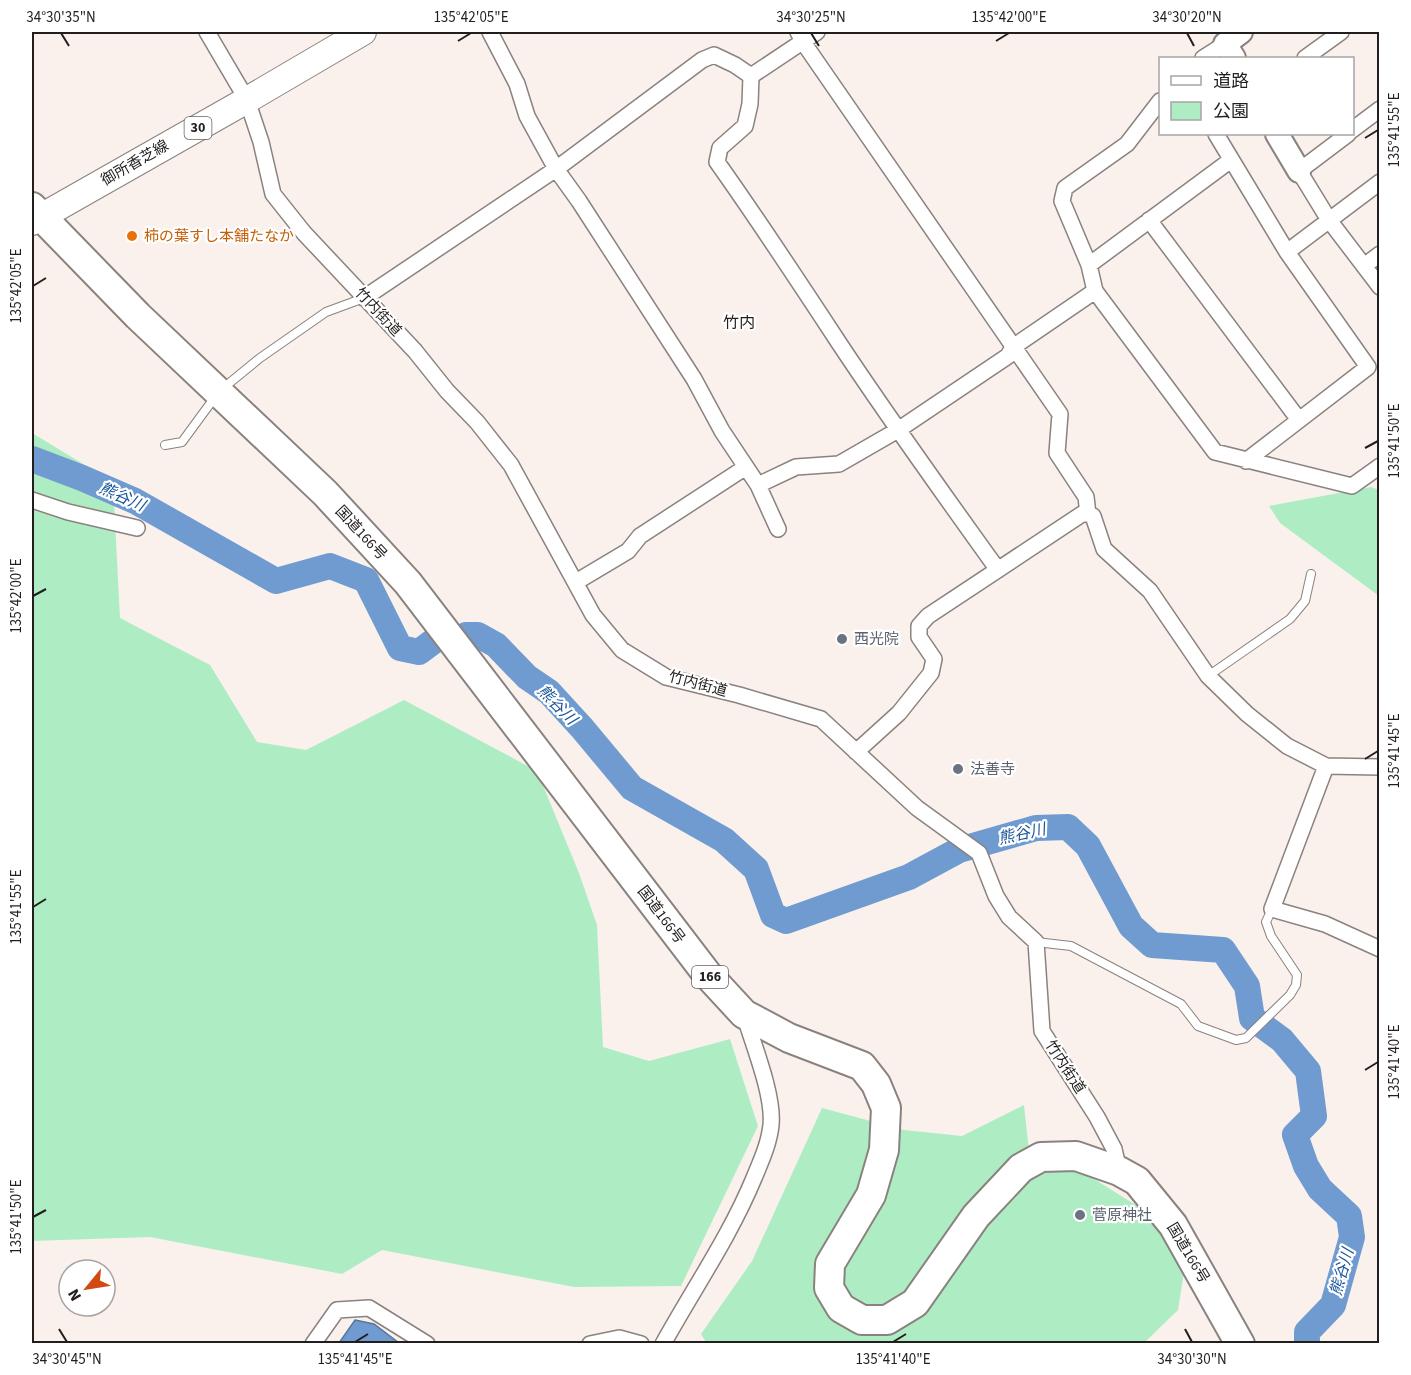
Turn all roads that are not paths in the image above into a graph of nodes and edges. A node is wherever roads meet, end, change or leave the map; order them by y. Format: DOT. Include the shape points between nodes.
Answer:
graph roads {
  1 [pos="207,32"];
  2 [pos="363,32"];
  3 [pos="490,32"];
  4 [pos="817,32"];
  5 [pos="1341,32"];
  6 [pos="800,37"];
  7 [pos="1233,45"];
  8 [pos="1205,57"];
  9 [pos="1306,57"];
  10 [pos="751,76"];
  11 [pos="247,100"];
  12 [pos="1159,104"];
  13 [pos="1380,109"];
  14 [pos="1354,129"];
  15 [pos="1217,135"];
  16 [pos="1278,135"];
  17 [pos="1347,135"];
  18 [pos="1231,160"];
  19 [pos="556,170"];
  20 [pos="1299,171"];
  21 [pos="1380,182"];
  22 [pos="35,215"];
  23 [pos="1149,220"];
  24 [pos="1329,220"];
  25 [pos="1287,252"];
  26 [pos="1380,254"];
  27 [pos="1089,265"];
  28 [pos="1364,266"];
  29 [pos="1380,287"];
  30 [pos="1095,291"];
  31 [pos="364,298"];
  32 [pos="1014,347"];
  33 [pos="219,392"];
  34 [pos="1299,420"];
  35 [pos="898,430"];
  36 [pos="165,445"];
  37 [pos="1246,461"];
  38 [pos="1380,466"];
  39 [pos="746,467"];
  40 [pos="758,485"];
  41 [pos="32,500"];
  42 [pos="1089,514"];
  43 [pos="137,528"];
  44 [pos="778,529"];
  45 [pos="998,570"];
  46 [pos="1311,574"];
  47 [pos="576,582"];
  48 [pos="1208,676"];
  49 [pos="856,752"];
  50 [pos="1326,766"];
  51 [pos="1380,767"];
  52 [pos="1272,909"];
  53 [pos="1036,942"];
  54 [pos="1380,949"];
  55 [pos="744,1014"];
  56 [pos="1119,1171"];
  57 [pos="313,1344"];
  58 [pos="428,1344"];
  59 [pos="590,1344"];
  60 [pos="641,1344"];
  61 [pos="663,1344"];
  62 [pos="1240,1344"];
  1 -- 11 [label="street, 竹内街道"];
  2 -- 11 [label="main road, 御所香芝線 / 30"];
  3 -- 19 [label="street"];
  4 -- 6 [label="street"];
  5 -- 9 [label="street"];
  6 -- 10 [label="street"];
  6 -- 32 [label="street"];
  7 -- 8 [label="street"];
  10 -- 19 [label="street" via="714,55 702,60"];
  10 -- 35 [label="street" via="745,126 720,148 717,162"];
  11 -- 22 [label="main road, 御所香芝線 / 30"];
  11 -- 31 [label="street, 竹内街道" via="273,194"];
  12 -- 27 [label="street" via="1127,144 1065,188 1062,201"];
  13 -- 14 [label="street"];
  15 -- 18 [label="street"];
  16 -- 20 [label="street"];
  17 -- 20 [label="street"];
  18 -- 23 [label="street"];
  18 -- 25 [label="street"];
  19 -- 31 [label="street"];
  19 -- 39 [label="street" via="654,317"];
  20 -- 24 [label="street"];
  21 -- 24 [label="street"];
  22 -- 33 [label="highway, 国道166号 / 166"];
  23 -- 27 [label="street"];
  23 -- 34 [label="street"];
  24 -- 25 [label="street"];
  24 -- 28 [label="street"];
  25 -- 34 [label="street" via="1368,367"];
  26 -- 28 [label="street"];
  27 -- 30 [label="street"];
  28 -- 29 [label="street"];
  30 -- 32 [label="street"];
  30 -- 37 [label="street" via="1215,452"];
  31 -- 33 [label="lane" via="326,312"];
  31 -- 47 [label="street, 竹内街道" via="415,351 511,465"];
  32 -- 35 [label="street" via="1008,356"];
  32 -- 42 [label="street" via="1060,414 1057,453 1086,497"];
  33 -- 36 [label="lane" via="182,442"];
  33 -- 55 [label="highway, 国道166号 / 166" via="325,493 408,584 707,974"];
  34 -- 37 [label="street"];
  35 -- 40 [label="street" via="839,464 795,467"];
  35 -- 45 [label="street"];
  37 -- 38 [label="street" via="1352,486"];
  39 -- 40 [label="street"];
  39 -- 47 [label="street" via="640,536 628,551"];
  40 -- 44 [label="street"];
  41 -- 43 [label="street"];
  42 -- 45 [label="street" via="1082,514"];
  42 -- 48 [label="street" via="1104,549 1150,591"];
  45 -- 49 [label="street" via="919,626 919,638 934,659 931,673 900,713"];
  46 -- 48 [label="lane" via="1305,601 1290,620"];
  47 -- 49 [label="street, 竹内街道" via="592,615 622,650 666,677 821,719"];
  48 -- 50 [label="street" via="1287,746"];
  49 -- 53 [label="street, 竹内街道" via="917,808 974,849 1009,917"];
  50 -- 51 [label="street"];
  50 -- 52 [label="street"];
  52 -- 53 [label="lane" via="1266,922 1297,975 1296,985 1246,1038 1236,1040 1198,1026 1181,1004 1071,946"];
  52 -- 54 [label="street" via="1325,924"];
  53 -- 56 [label="street, 竹内街道" via="1042,1031 1098,1117 1114,1149"];
  55 -- 56 [label="highway, 国道166号 / 166" via="789,1038 862,1066 876,1084 886,1108 884,1150 871,1194 830,1264 830,1288 842,1308 862,1320 887,1320 915,1303 976,1216 1021,1168 1041,1157 1076,1156"];
  55 -- 61 [label="street" via="769,1095 771,1124 765,1151 705,1274"];
  56 -- 62 [label="highway, 国道166号 / 166" via="1137,1181 1173,1225"];
  57 -- 58 [label="street" via="337,1310 369,1308"];
  59 -- 60 [label="street" via="620,1338"];
}
